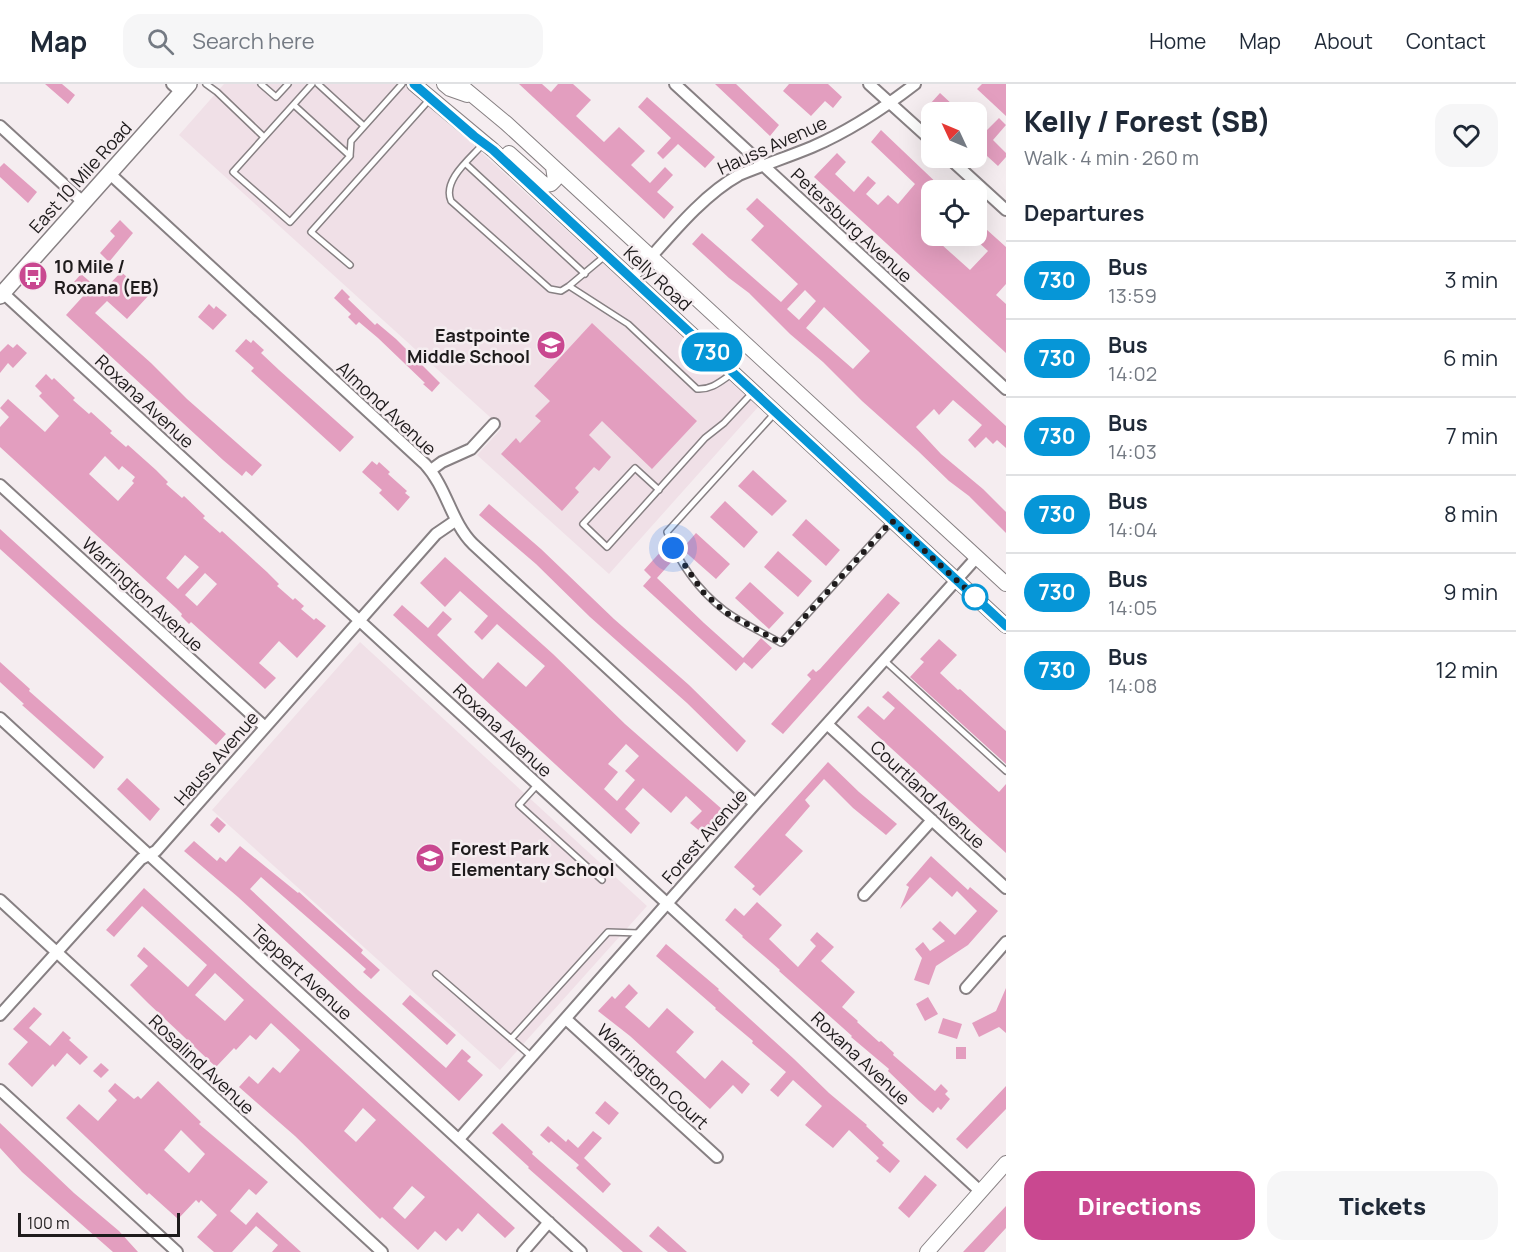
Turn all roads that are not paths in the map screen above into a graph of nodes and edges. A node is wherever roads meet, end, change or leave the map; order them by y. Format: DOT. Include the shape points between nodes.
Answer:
graph roads {
  1 [pos="206,84"];
  2 [pos="261,84"];
  3 [pos="288,84"];
  4 [pos="312,84"];
  5 [pos="318,84"];
  6 [pos="402,84"];
  7 [pos="414,84"];
  8 [pos="444,84"];
  9 [pos="675,84"];
  10 [pos="869,84"];
  11 [pos="915,84"];
  12 [pos="463,85"];
  13 [pos="181,87"];
  14 [pos="430,98"];
  15 [pos="480,100"];
  16 [pos="890,102"];
  17 [pos="294,105"];
  18 [pos="0,126"];
  19 [pos="364,126"];
  20 [pos="921,131"];
  21 [pos="264,137"];
  22 [pos="488,147"];
  23 [pos="350,156"];
  24 [pos="466,164"];
  25 [pos="763,165"];
  26 [pos="553,167"];
  27 [pos="961,168"];
  28 [pos="109,173"];
  29 [pos="84,203"];
  30 [pos="1006,210"];
  31 [pos="606,255"];
  32 [pos="651,257"];
  33 [pos="350,265"];
  34 [pos="585,274"];
  35 [pos="632,278"];
  36 [pos="569,286"];
  37 [pos="2,294"];
  38 [pos="734,372"];
  39 [pos="1006,389"];
  40 [pos="754,391"];
  41 [pos="776,412"];
  42 [pos="494,424"];
  43 [pos="431,470"];
  44 [pos="0,485"];
  45 [pos="659,490"];
  46 [pos="456,521"];
  47 [pos="892,521"];
  48 [pos="977,557"];
  49 [pos="956,579"];
  50 [pos="1006,584"];
  51 [pos="359,620"];
  52 [pos="1006,626"];
  53 [pos="884,660"];
  54 [pos="0,718"];
  55 [pos="827,724"];
  56 [pos="265,727"];
  57 [pos="1006,771"];
  58 [pos="538,784"];
  59 [pos="755,804"];
  60 [pos="932,820"];
  61 [pos="149,854"];
  62 [pos="602,880"];
  63 [pos="1006,888"];
  64 [pos="864,895"];
  65 [pos="0,900"];
  66 [pos="667,903"];
  67 [pos="641,933"];
  68 [pos="1006,942"];
  69 [pos="57,952"];
  70 [pos="436,974"];
  71 [pos="966,988"];
  72 [pos="0,1014"];
  73 [pos="566,1019"];
  74 [pos="511,1039"];
  75 [pos="532,1057"];
  76 [pos="0,1090"];
  77 [pos="459,1138"];
  78 [pos="717,1157"];
  79 [pos="1006,1163"];
  80 [pos="980,1191"];
  81 [pos="549,1222"];
  82 [pos="929,1251"];
  83 [pos="177,1252"];
  84 [pos="382,1252"];
  85 [pos="522,1252"];
  86 [pos="581,1252"];
  1 -- 21 [label="lane"];
  2 -- 3 [label="lane" via="276,97"];
  4 -- 17 [label="lane"];
  5 -- 19 [label="lane"];
  6 -- 19 [label="lane"];
  7 -- 14 [label="street, Kelly Road"];
  8 -- 15 [label="street"];
  9 -- 25 [label="street, Petersburg Avenue"];
  10 -- 16 [label="street"];
  11 -- 16 [label="street, Hauss Avenue"];
  12 -- 15 [label="street, Kelly Road"];
  13 -- 28 [label="main road, East 10 Mile Road"];
  14 -- 22 [label="street, Kelly Road"];
  14 -- 33 [label="lane" via="311,231"];
  15 -- 26 [label="street, Kelly Road"];
  16 -- 20 [label="street"];
  16 -- 25 [label="street, Hauss Avenue" via="814,146"];
  17 -- 21 [label="lane"];
  17 -- 23 [label="lane"];
  18 -- 29 [label="street"];
  19 -- 23 [label="lane" via="351,141"];
  21 -- 23 [label="lane" via="233,172 290,222"];
  22 -- 24 [label="lane"];
  22 -- 26 [label="street" via="508,152 544,184 555,180"];
  22 -- 31 [label="street, Kelly Road"];
  24 -- 34 [label="lane"];
  24 -- 36 [label="lane" via="449,187 451,201 550,290 561,291"];
  25 -- 32 [label="street, Hauss Avenue" via="717,188"];
  25 -- 39 [label="street, Petersburg Avenue"];
  26 -- 32 [label="street, Kelly Road"];
  27 -- 30 [label="street"];
  28 -- 29 [label="main road, East 10 Mile Road"];
  28 -- 43 [label="street, Almond Avenue"];
  29 -- 37 [label="main road, East 10 Mile Road"];
  31 -- 34 [label="lane"];
  31 -- 35 [label="street, Kelly Road"];
  32 -- 35 [label="street, Hauss Avenue"];
  32 -- 48 [label="street, Kelly Road"];
  34 -- 36 [label="lane"];
  35 -- 38 [label="street, Kelly Road"];
  36 -- 38 [label="lane" via="628,324 697,388 712,387"];
  37 -- 51 [label="street, Roxana Avenue"];
  38 -- 40 [label="street, Kelly Road"];
  40 -- 41 [label="street, Kelly Road"];
  40 -- 45 [label="lane"];
  41 -- 47 [label="street, Kelly Road"];
  41 -- 47 [label="lane" via="667,532 673,548 703,592 725,612 781,643"];
  42 -- 43 [label="street" via="471,448"];
  43 -- 46 [label="street, Almond Avenue"];
  44 -- 56 [label="street, Warrington Avenue"];
  45 -- 45 [label="lane" via="607,547 583,524 635,468"];
  46 -- 51 [label="street, Hauss Avenue" via="440,530"];
  46 -- 59 [label="street, Almond Avenue" via="473,544"];
  47 -- 49 [label="street, Kelly Road"];
  48 -- 49 [label="street, Forest Avenue"];
  48 -- 50 [label="street, Kelly Road"];
  49 -- 52 [label="street, Kelly Road"];
  49 -- 53 [label="street, Forest Avenue"];
  51 -- 56 [label="street, Hauss Avenue"];
  51 -- 58 [label="street, Roxana Avenue"];
  53 -- 55 [label="street, Forest Avenue"];
  53 -- 57 [label="lane"];
  54 -- 61 [label="street, Teppert Avenue"];
  55 -- 59 [label="street, Forest Avenue"];
  55 -- 60 [label="street, Courtland Avenue"];
  56 -- 61 [label="street, Hauss Avenue"];
  58 -- 62 [label="lane" via="519,805"];
  58 -- 66 [label="street, Roxana Avenue"];
  59 -- 66 [label="street, Forest Avenue"];
  60 -- 63 [label="street, Courtland Avenue"];
  60 -- 64 [label="street"];
  61 -- 69 [label="street, Hauss Avenue"];
  61 -- 77 [label="street, Teppert Avenue"];
  65 -- 69 [label="street, Rosalind Avenue"];
  66 -- 67 [label="street, Forest Avenue"];
  66 -- 80 [label="street, Roxana Avenue"];
  67 -- 73 [label="street, Forest Avenue"];
  67 -- 74 [label="lane" via="608,932"];
  68 -- 71 [label="street"];
  69 -- 72 [label="street, Hauss Avenue"];
  69 -- 84 [label="street, Rosalind Avenue"];
  70 -- 74 [label="lane"];
  73 -- 75 [label="street, Forest Avenue"];
  73 -- 78 [label="street, Warrington Court"];
  74 -- 75 [label="lane"];
  75 -- 77 [label="street, Forest Avenue"];
  76 -- 83 [label="street"];
  77 -- 81 [label="street, Teppert Avenue"];
  79 -- 80 [label="street"];
  80 -- 82 [label="street"];
  81 -- 85 [label="street"];
  81 -- 86 [label="street, Teppert Avenue"];
}
